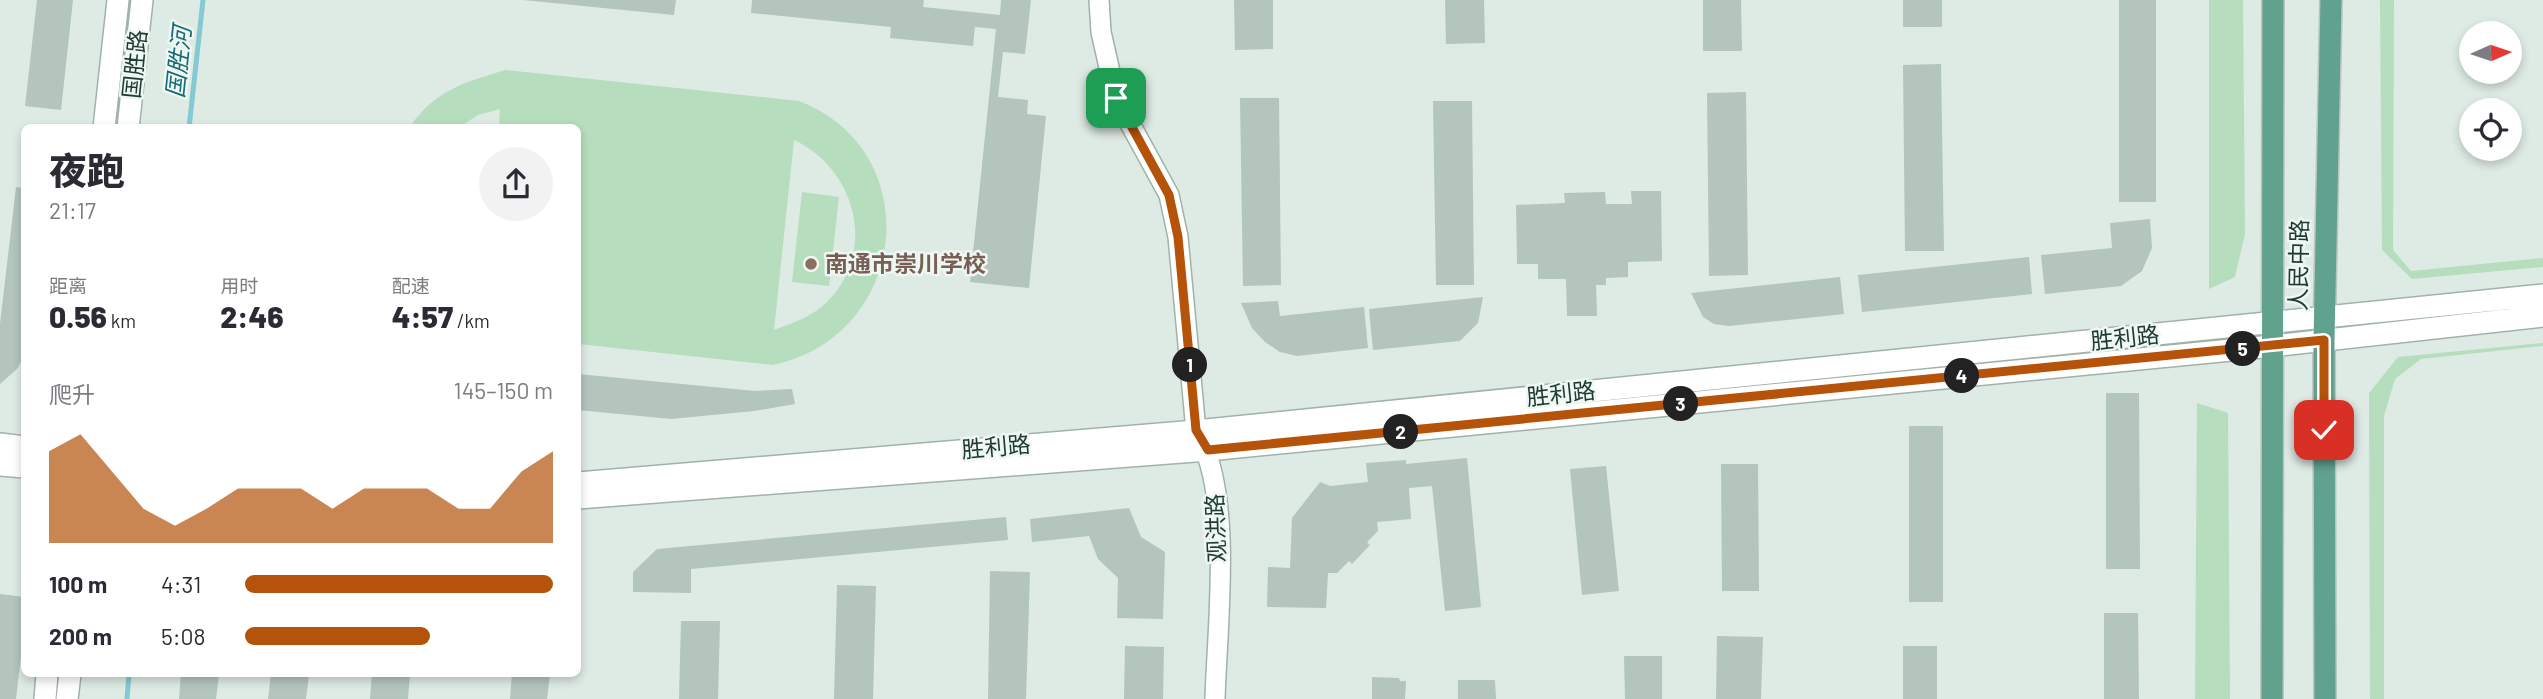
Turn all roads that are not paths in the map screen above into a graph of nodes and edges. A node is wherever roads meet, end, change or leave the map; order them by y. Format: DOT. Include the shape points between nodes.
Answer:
graph roads {
  1 [pos="118,0"];
  2 [pos="142,0"];
  3 [pos="1099,0"];
  4 [pos="2273,0"];
  5 [pos="2331,0"];
  6 [pos="104,124"];
  7 [pos="128,124"];
  8 [pos="2543,295"];
  9 [pos="2543,316"];
  10 [pos="2325,318"];
  11 [pos="2272,323"];
  12 [pos="2324,340"];
  13 [pos="2272,346"];
  14 [pos="1196,430"];
  15 [pos="0,444"];
  16 [pos="21,447"];
  17 [pos="1208,450"];
  18 [pos="0,465"];
  19 [pos="21,467"];
  20 [pos="581,483"];
  21 [pos="581,498"];
  22 [pos="47,677"];
  23 [pos="70,677"];
  24 [pos="45,699"];
  25 [pos="67,699"];
  26 [pos="1214,699"];
  27 [pos="2272,699"];
  28 [pos="2325,699"];
  1 -- 6 [label="street, 国胜路"];
  2 -- 7 [label="street, 国胜路"];
  3 -- 14 [label="street, 观洪路" via="1116,98 1169,195 1178,237"];
  4 -- 11 [label="main road, 人民中路"];
  5 -- 10 [label="main road, 人民中路"];
  8 -- 10 [label="street, 胜利路"];
  9 -- 12 [label="street, 胜利路"];
  10 -- 11 [label="street, 胜利路"];
  10 -- 12 [label="main road, 人民中路"];
  11 -- 13 [label="main road, 人民中路"];
  11 -- 14 [label="street, 胜利路"];
  12 -- 13 [label="street, 胜利路"];
  12 -- 28 [label="main road, 人民中路"];
  13 -- 17 [label="street, 胜利路"];
  13 -- 27 [label="main road, 人民中路"];
  14 -- 17 [label="street, 观洪路"];
  14 -- 20 [label="street, 胜利路"];
  15 -- 16 [label="street"];
  17 -- 21 [label="street, 胜利路"];
  17 -- 26 [label="street, 观洪路" via="1220,506"];
  18 -- 19 [label="street"];
  22 -- 24 [label="street"];
  23 -- 25 [label="street"];
}
